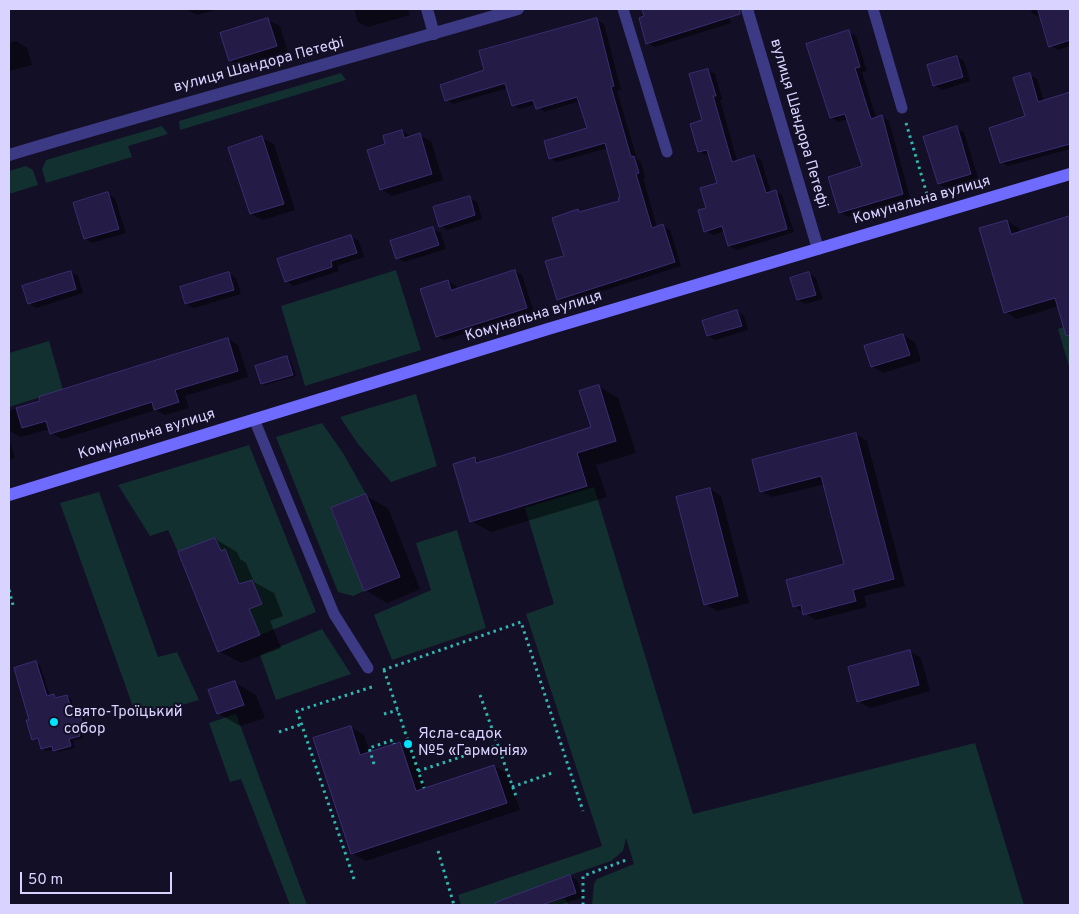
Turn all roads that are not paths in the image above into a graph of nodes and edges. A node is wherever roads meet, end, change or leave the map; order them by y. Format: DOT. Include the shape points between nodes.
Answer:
graph roads {
  1 [pos="427,9"];
  2 [pos="518,9"];
  3 [pos="623,9"];
  4 [pos="747,9"];
  5 [pos="873,9"];
  6 [pos="434,34"];
  7 [pos="902,108"];
  8 [pos="667,152"];
  9 [pos="9,155"];
  10 [pos="1070,174"];
  11 [pos="818,249"];
  12 [pos="254,419"];
  13 [pos="9,495"];
  14 [pos="373,670"];
  1 -- 6 [label="street"];
  2 -- 6 [label="street, вулиця Шандора Петефі"];
  3 -- 8 [label="lane"];
  4 -- 11 [label="street, вулиця Шандора Петефі"];
  5 -- 7 [label="lane"];
  6 -- 9 [label="street, вулиця Шандора Петефі"];
  10 -- 11 [label="main road, Комунальна вулиця"];
  11 -- 12 [label="main road, Комунальна вулиця"];
  12 -- 13 [label="main road, Комунальна вулиця"];
  12 -- 14 [label="lane" via="334,614"];
}
